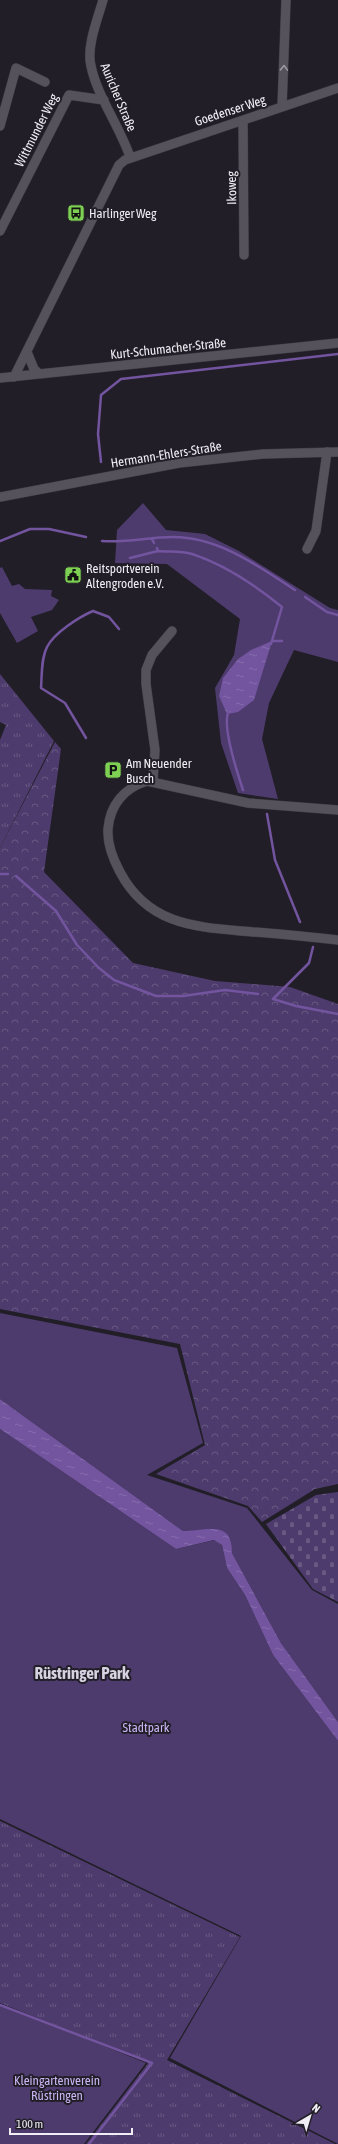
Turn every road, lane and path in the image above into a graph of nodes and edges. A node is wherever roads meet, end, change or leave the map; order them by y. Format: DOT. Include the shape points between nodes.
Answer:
graph roads {
  1 [pos="103,0"];
  2 [pos="286,0"];
  3 [pos="45,82"];
  4 [pos="338,88"];
  5 [pos="104,100"];
  6 [pos="282,107"];
  7 [pos="243,120"];
  8 [pos="0,126"];
  9 [pos="130,157"];
  10 [pos="0,231"];
  11 [pos="244,255"];
  12 [pos="338,343"];
  13 [pos="28,352"];
  14 [pos="39,374"];
  15 [pos="14,377"];
  16 [pos="0,378"];
  17 [pos="327,452"];
  18 [pos="338,452"];
  19 [pos="0,497"];
  20 [pos="308,549"];
  21 [pos="172,631"];
  22 [pos="153,781"];
  23 [pos="338,810"];
  24 [pos="338,940"];
  1 -- 5 [label="street, Auricher Straße" via="94,30 90,65"];
  6 -- 2 [label="street, one-way"];
  3 -- 8 [label="street" via="16,68"];
  4 -- 6 [label="street, Goedenser Weg"];
  5 -- 9 [label="street, Auricher Straße"];
  5 -- 10 [label="street, Wittmunder Weg" via="69,95"];
  6 -- 7 [label="street, Goedenser Weg"];
  7 -- 9 [label="street, Goedenser Weg"];
  7 -- 11 [label="street, Ikoweg"];
  9 -- 13 [label="street" via="119,166"];
  12 -- 14 [label="street, Kurt-Schumacher-Straße"];
  13 -- 14 [label="street"];
  13 -- 15 [label="street"];
  14 -- 15 [label="street, Kurt-Schumacher-Straße"];
  15 -- 16 [label="street, Kurt-Schumacher-Straße"];
  17 -- 18 [label="street, Hermann-Ehlers-Straße"];
  17 -- 19 [label="street, Hermann-Ehlers-Straße" via="263,454 185,462"];
  17 -- 20 [label="street" via="316,531"];
  21 -- 22 [label="street" via="152,655 146,670 155,750"];
  22 -- 23 [label="street" via="248,803"];
  22 -- 24 [label="street" via="139,783 123,794 115,803 108,824 107,838 116,865 142,902 155,911 185,924"];
}
